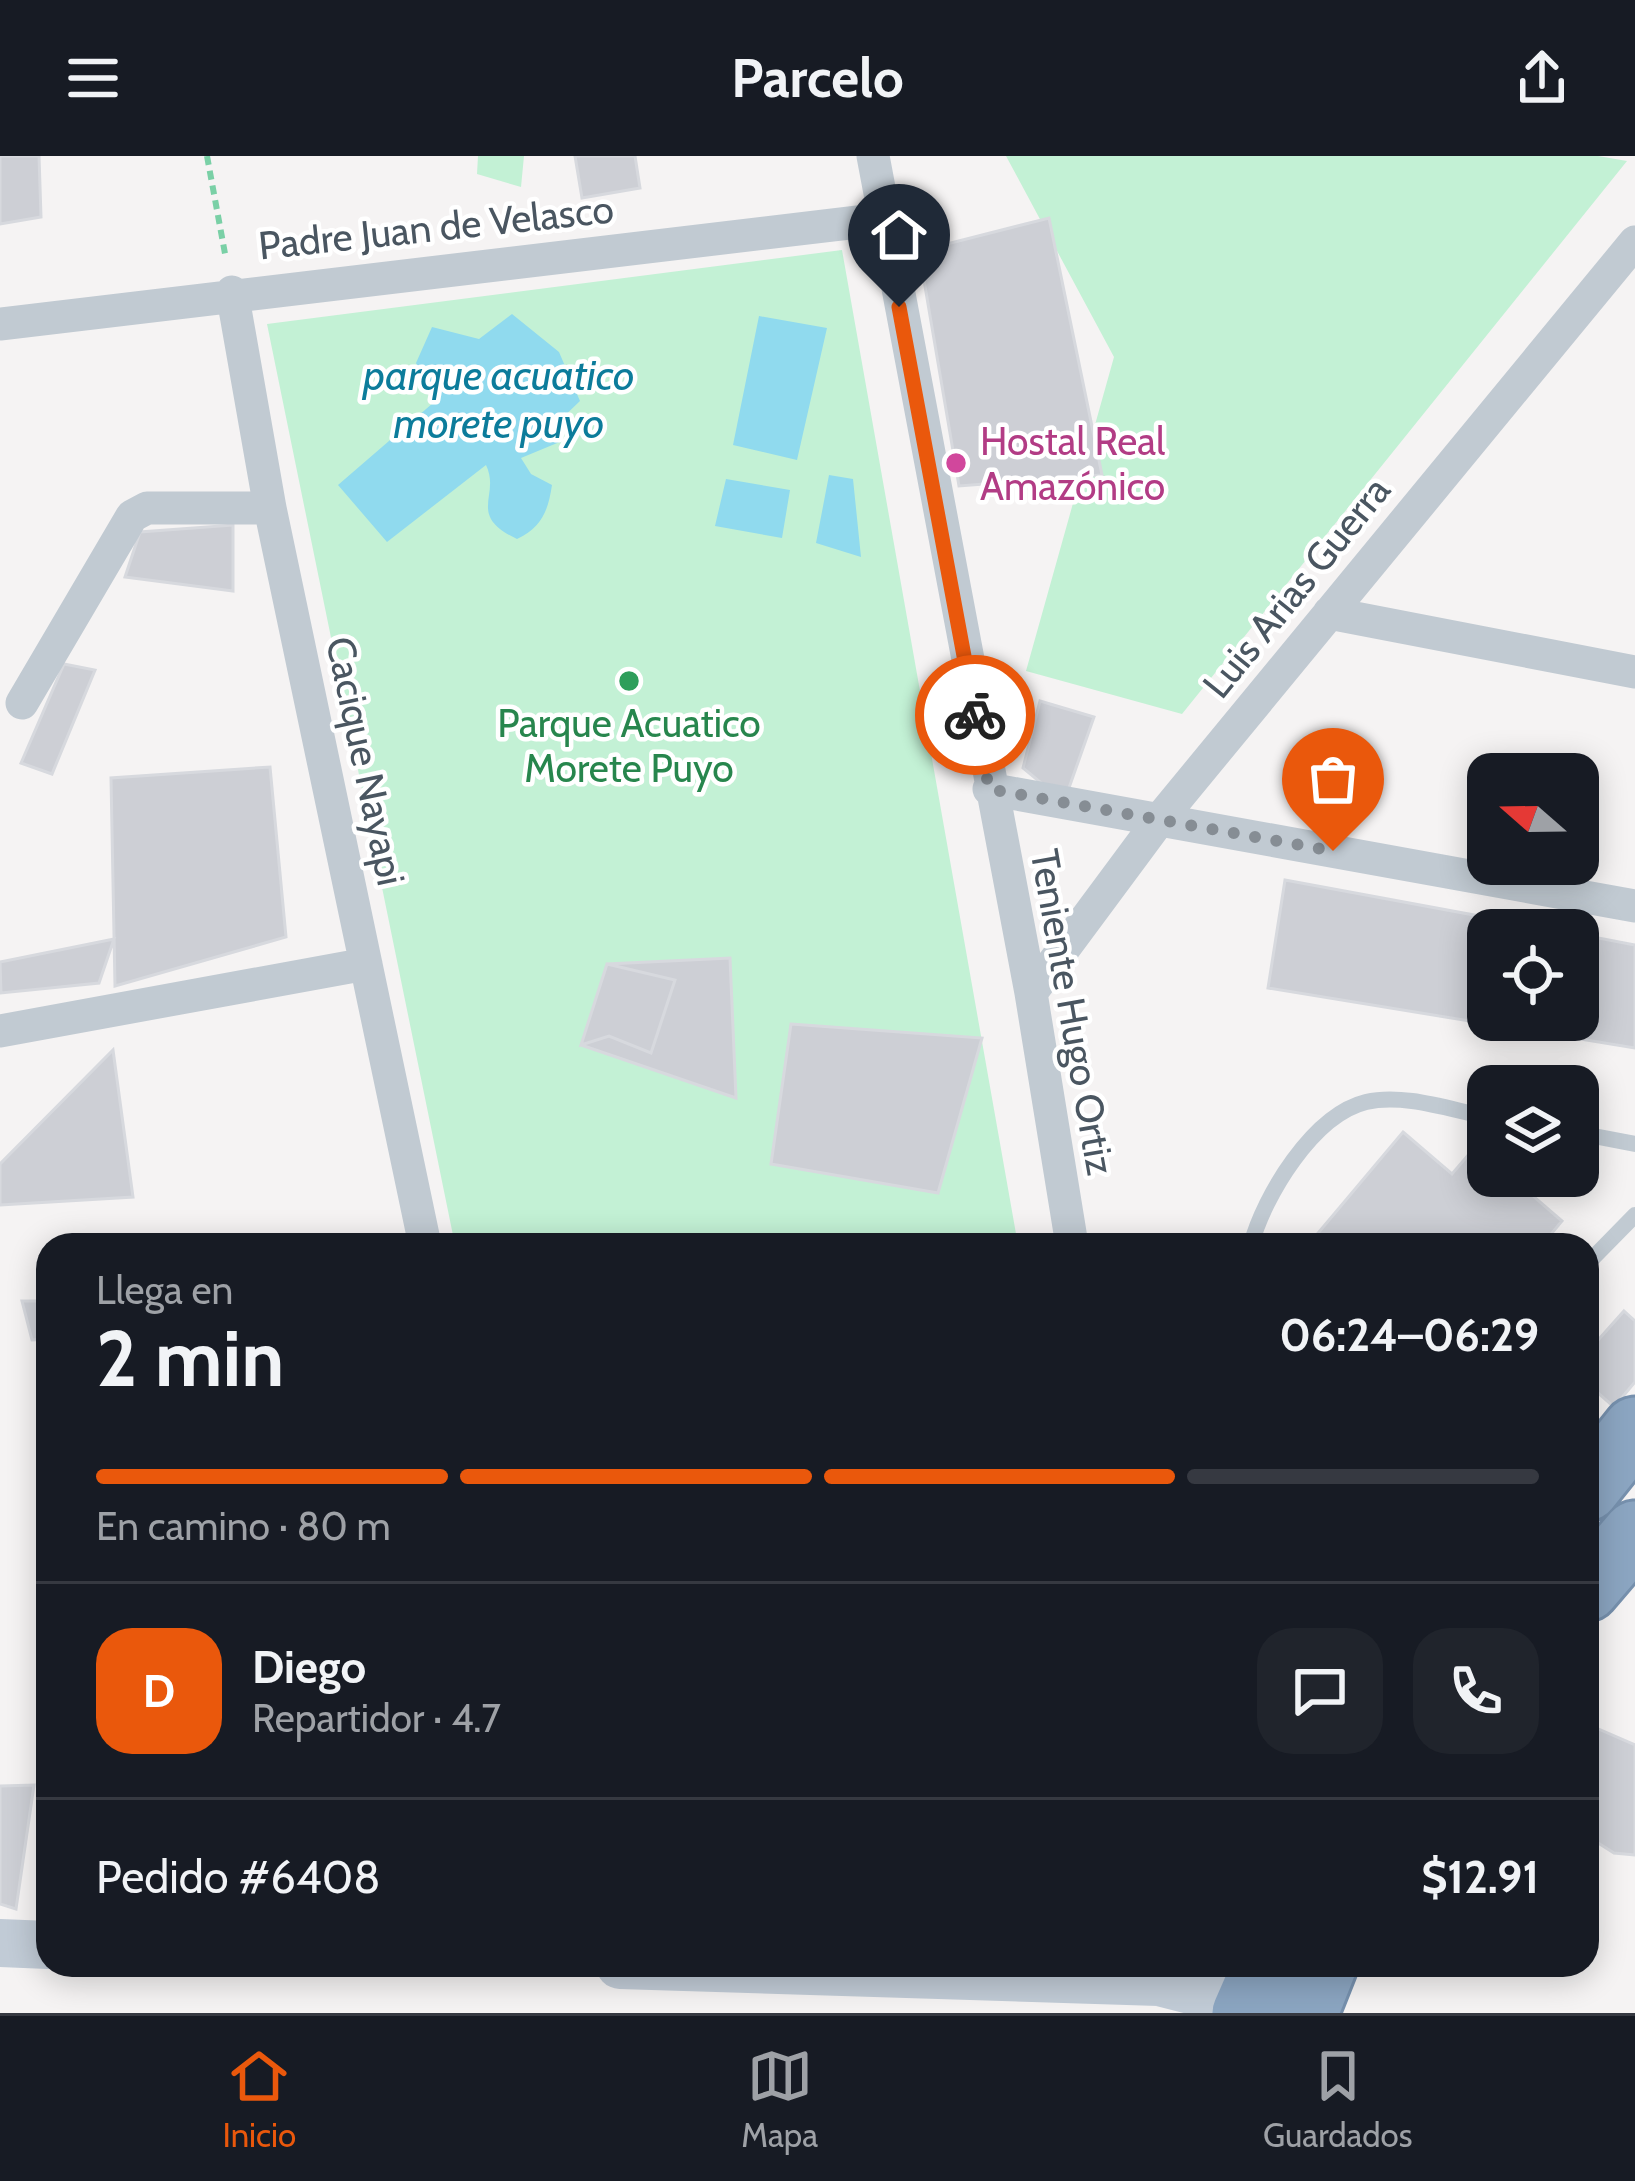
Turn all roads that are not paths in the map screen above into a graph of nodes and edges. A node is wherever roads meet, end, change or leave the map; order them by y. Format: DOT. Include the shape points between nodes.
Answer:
graph roads {
  1 [pos="873,156"];
  2 [pos="883,219"];
  3 [pos="1635,242"];
  4 [pos="232,292"];
  5 [pos="0,324"];
  6 [pos="271,508"];
  7 [pos="1329,613"];
  8 [pos="1635,672"];
  9 [pos="22,703"];
  10 [pos="989,789"];
  11 [pos="1160,819"];
  12 [pos="1635,907"];
  13 [pos="366,964"];
  14 [pos="1031,994"];
  15 [pos="0,1031"];
  16 [pos="1467,1113"];
  17 [pos="1599,1137"];
  18 [pos="1635,1144"];
  19 [pos="1635,1215"];
  20 [pos="422,1233"];
  21 [pos="1070,1233"];
  22 [pos="1257,1233"];
  23 [pos="1599,1252"];
  24 [pos="1635,1429"];
  25 [pos="1599,1475"];
  26 [pos="1635,1533"];
  27 [pos="1599,1575"];
  28 [pos="0,1943"];
  29 [pos="36,1944"];
  30 [pos="1000,1977"];
  31 [pos="1305,1977"];
  32 [pos="1268,2001"];
  1 -- 2 [label="street, Teniente Hugo Ortiz"];
  2 -- 4 [label="street, Padre Juan de Velasco"];
  2 -- 10 [label="street, Teniente Hugo Ortiz"];
  3 -- 7 [label="street, Luis Arias Guerra"];
  4 -- 5 [label="street, Padre Juan de Velasco"];
  4 -- 6 [label="street, Cacique Nayapi"];
  6 -- 9 [label="street" via="146,508 132,516"];
  6 -- 13 [label="street, Cacique Nayapi"];
  7 -- 8 [label="street"];
  7 -- 11 [label="street, Luis Arias Guerra"];
  10 -- 11 [label="street"];
  10 -- 14 [label="street, Teniente Hugo Ortiz"];
  11 -- 12 [label="street"];
  11 -- 14 [label="street, Luis Arias Guerra"];
  13 -- 15 [label="street"];
  13 -- 20 [label="street, Cacique Nayapi"];
  14 -- 21 [label="street, Teniente Hugo Ortiz"];
  16 -- 22 [label="lane" via="1364,1102 1277,1180"];
  17 -- 18 [label="lane"];
  19 -- 23 [label="lane"];
  24 -- 25 [label="highway"];
  26 -- 27 [label="highway"];
  28 -- 29 [label="main road"];
  30 -- 32 [label="main road" via="1159,1982"];
  31 -- 32 [label="highway"];
}
